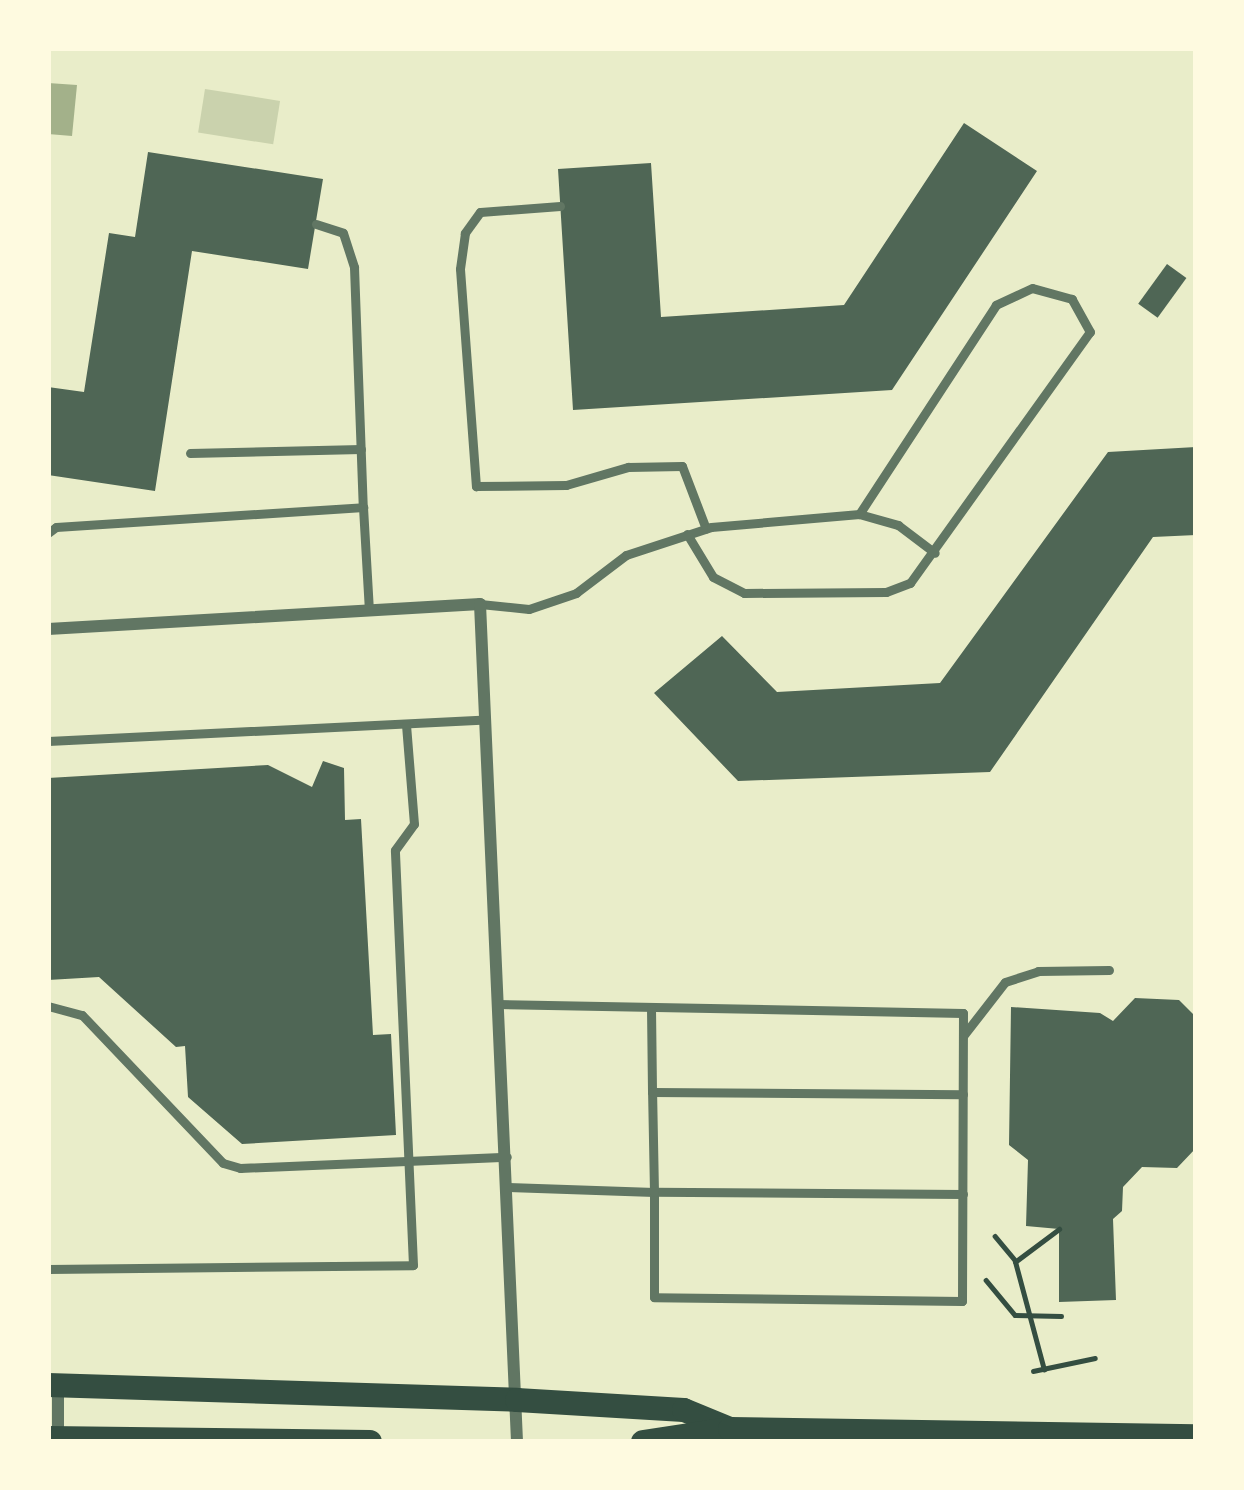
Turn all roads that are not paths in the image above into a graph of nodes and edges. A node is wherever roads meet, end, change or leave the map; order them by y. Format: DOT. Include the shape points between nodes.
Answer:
graph roads {
  1 [pos="560,206"];
  2 [pos="316,224"];
  3 [pos="361,449"];
  4 [pos="190,453"];
  5 [pos="363,508"];
  6 [pos="859,514"];
  7 [pos="706,529"];
  8 [pos="48,533"];
  9 [pos="686,534"];
  10 [pos="934,553"];
  11 [pos="480,604"];
  12 [pos="370,610"];
  13 [pos="48,628"];
  14 [pos="485,720"];
  15 [pos="406,724"];
  16 [pos="48,741"];
  17 [pos="1109,970"];
  18 [pos="498,1004"];
  19 [pos="48,1006"];
  20 [pos="651,1008"];
  21 [pos="963,1036"];
  22 [pos="652,1092"];
  23 [pos="963,1094"];
  24 [pos="507,1157"];
  25 [pos="408,1161"];
  26 [pos="508,1187"];
  27 [pos="654,1192"];
  28 [pos="963,1195"];
  29 [pos="48,1268"];
  30 [pos="53,1385"];
  31 [pos="517,1400"];
  32 [pos="730,1435"];
  33 [pos="1196,1436"];
  34 [pos="54,1440"];
  35 [pos="370,1442"];
  36 [pos="517,1442"];
  37 [pos="644,1442"];
  1 -- 7 [label="lane" via="480,212 465,233 460,269 476,486 566,485 628,467 682,466"];
  2 -- 3 [label="lane" via="343,232 353,267"];
  3 -- 4 [label="lane"];
  3 -- 5 [label="lane"];
  5 -- 8 [label="lane"];
  5 -- 12 [label="lane"];
  6 -- 7 [label="lane"];
  6 -- 10 [label="lane" via="898,525"];
  6 -- 10 [label="lane" via="996,305 1032,288 1072,298 1090,332"];
  7 -- 9 [label="lane"];
  9 -- 10 [label="lane" via="713,577 744,593 886,592 910,583"];
  9 -- 11 [label="lane" via="626,555 560,599 529,609"];
  11 -- 12 [label="street"];
  11 -- 14 [label="street"];
  12 -- 13 [label="street"];
  14 -- 15 [label="lane"];
  14 -- 18 [label="street"];
  15 -- 16 [label="lane"];
  15 -- 25 [label="lane" via="414,824 395,850"];
  17 -- 21 [label="lane" via="1038,970 1005,982"];
  18 -- 20 [label="lane"];
  18 -- 24 [label="street"];
  19 -- 25 [label="lane" via="82,1016 223,1163"];
  20 -- 21 [label="lane" via="963,1013"];
  20 -- 22 [label="lane"];
  21 -- 23 [label="lane"];
  22 -- 23 [label="lane"];
  22 -- 27 [label="lane"];
  23 -- 28 [label="lane"];
  24 -- 25 [label="lane"];
  24 -- 26 [label="street"];
  25 -- 29 [label="lane" via="413,1265"];
  26 -- 27 [label="lane"];
  26 -- 31 [label="street"];
  27 -- 28 [label="lane"];
  27 -- 28 [label="lane" via="654,1297 962,1301"];
  30 -- 31 [label="main road"];
  30 -- 34 [label="street"];
  31 -- 32 [label="main road" via="684,1411"];
  31 -- 36 [label="street"];
  32 -- 33 [label="main road"];
  32 -- 37 [label="main road"];
  34 -- 35 [label="main road"];
}
